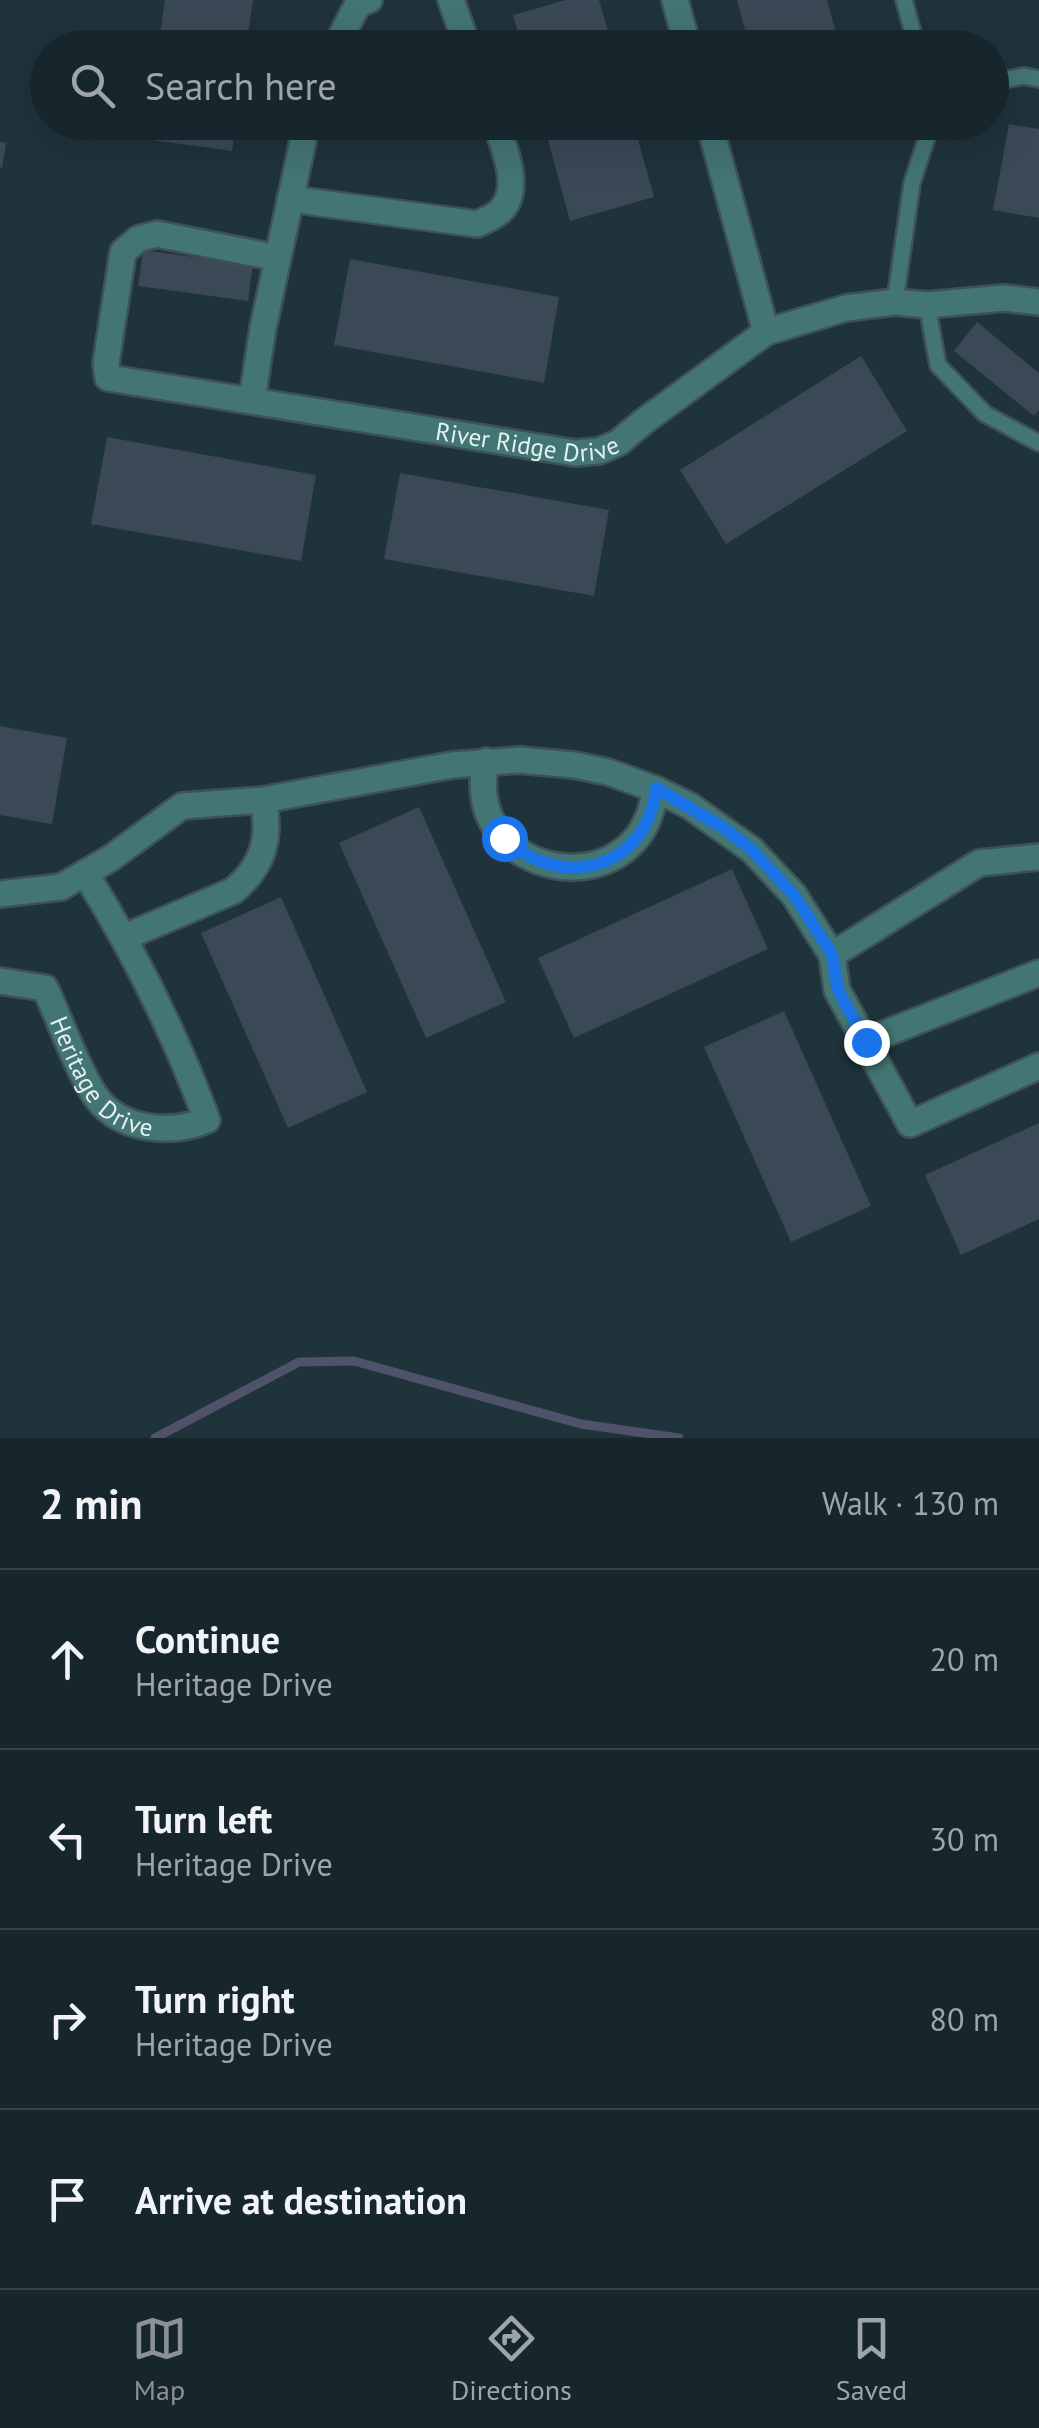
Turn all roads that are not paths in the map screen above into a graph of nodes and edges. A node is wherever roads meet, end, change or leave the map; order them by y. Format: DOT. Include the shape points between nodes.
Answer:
graph roads {
  1 [pos="368,0"];
  2 [pos="451,0"];
  3 [pos="675,0"];
  4 [pos="904,0"];
  5 [pos="344,30"];
  6 [pos="462,30"];
  7 [pos="683,30"];
  8 [pos="912,30"];
  9 [pos="1009,79"];
  10 [pos="1039,79"];
  11 [pos="303,140"];
  12 [pos="501,140"];
  13 [pos="714,140"];
  14 [pos="926,140"];
  15 [pos="290,199"];
  16 [pos="278,258"];
  17 [pos="895,302"];
  18 [pos="1039,302"];
  19 [pos="927,305"];
  20 [pos="766,332"];
  21 [pos="252,400"];
  22 [pos="1039,443"];
  23 [pos="486,761"];
  24 [pos="656,788"];
  25 [pos="263,800"];
  26 [pos="1039,857"];
  27 [pos="85,873"];
  28 [pos="0,894"];
  29 [pos="125,937"];
  30 [pos="832,954"];
  31 [pos="1039,973"];
  32 [pos="0,980"];
  33 [pos="866,1042"];
  34 [pos="1039,1066"];
  1 -- 5 [label="street" via="358,4"];
  2 -- 6 [label="street"];
  3 -- 7 [label="street"];
  4 -- 8 [label="lane"];
  9 -- 10 [label="lane"];
  11 -- 15 [label="street"];
  12 -- 15 [label="street" via="511,188 501,212 477,224"];
  13 -- 20 [label="street"];
  14 -- 17 [label="lane" via="912,184"];
  15 -- 16 [label="street"];
  16 -- 21 [label="street"];
  16 -- 21 [label="street, River Ridge Drive" via="156,234 123,252 108,378"];
  17 -- 19 [label="street, River Ridge Drive"];
  17 -- 20 [label="street, River Ridge Drive" via="846,308"];
  18 -- 19 [label="street, River Ridge Drive"];
  19 -- 22 [label="lane" via="938,364 985,414"];
  20 -- 21 [label="street, River Ridge Drive" via="599,451 576,453"];
  23 -- 24 [label="street" via="574,765"];
  23 -- 24 [label="street" via="487,809 504,838 530,859 562,868 595,865 625,849 647,824"];
  23 -- 25 [label="street"];
  24 -- 30 [label="street" via="752,850 794,895"];
  25 -- 27 [label="street" via="182,806"];
  25 -- 29 [label="street" via="267,840 243,883"];
  26 -- 30 [label="street" via="979,863"];
  27 -- 28 [label="street" via="61,888"];
  27 -- 29 [label="street, Heritage Drive"];
  29 -- 32 [label="street, Heritage Drive" via="207,1120 148,1128 123,1118 94,1095 45,988"];
  30 -- 33 [label="street" via="838,990"];
  31 -- 33 [label="street"];
  33 -- 34 [label="street" via="910,1124"];
}
